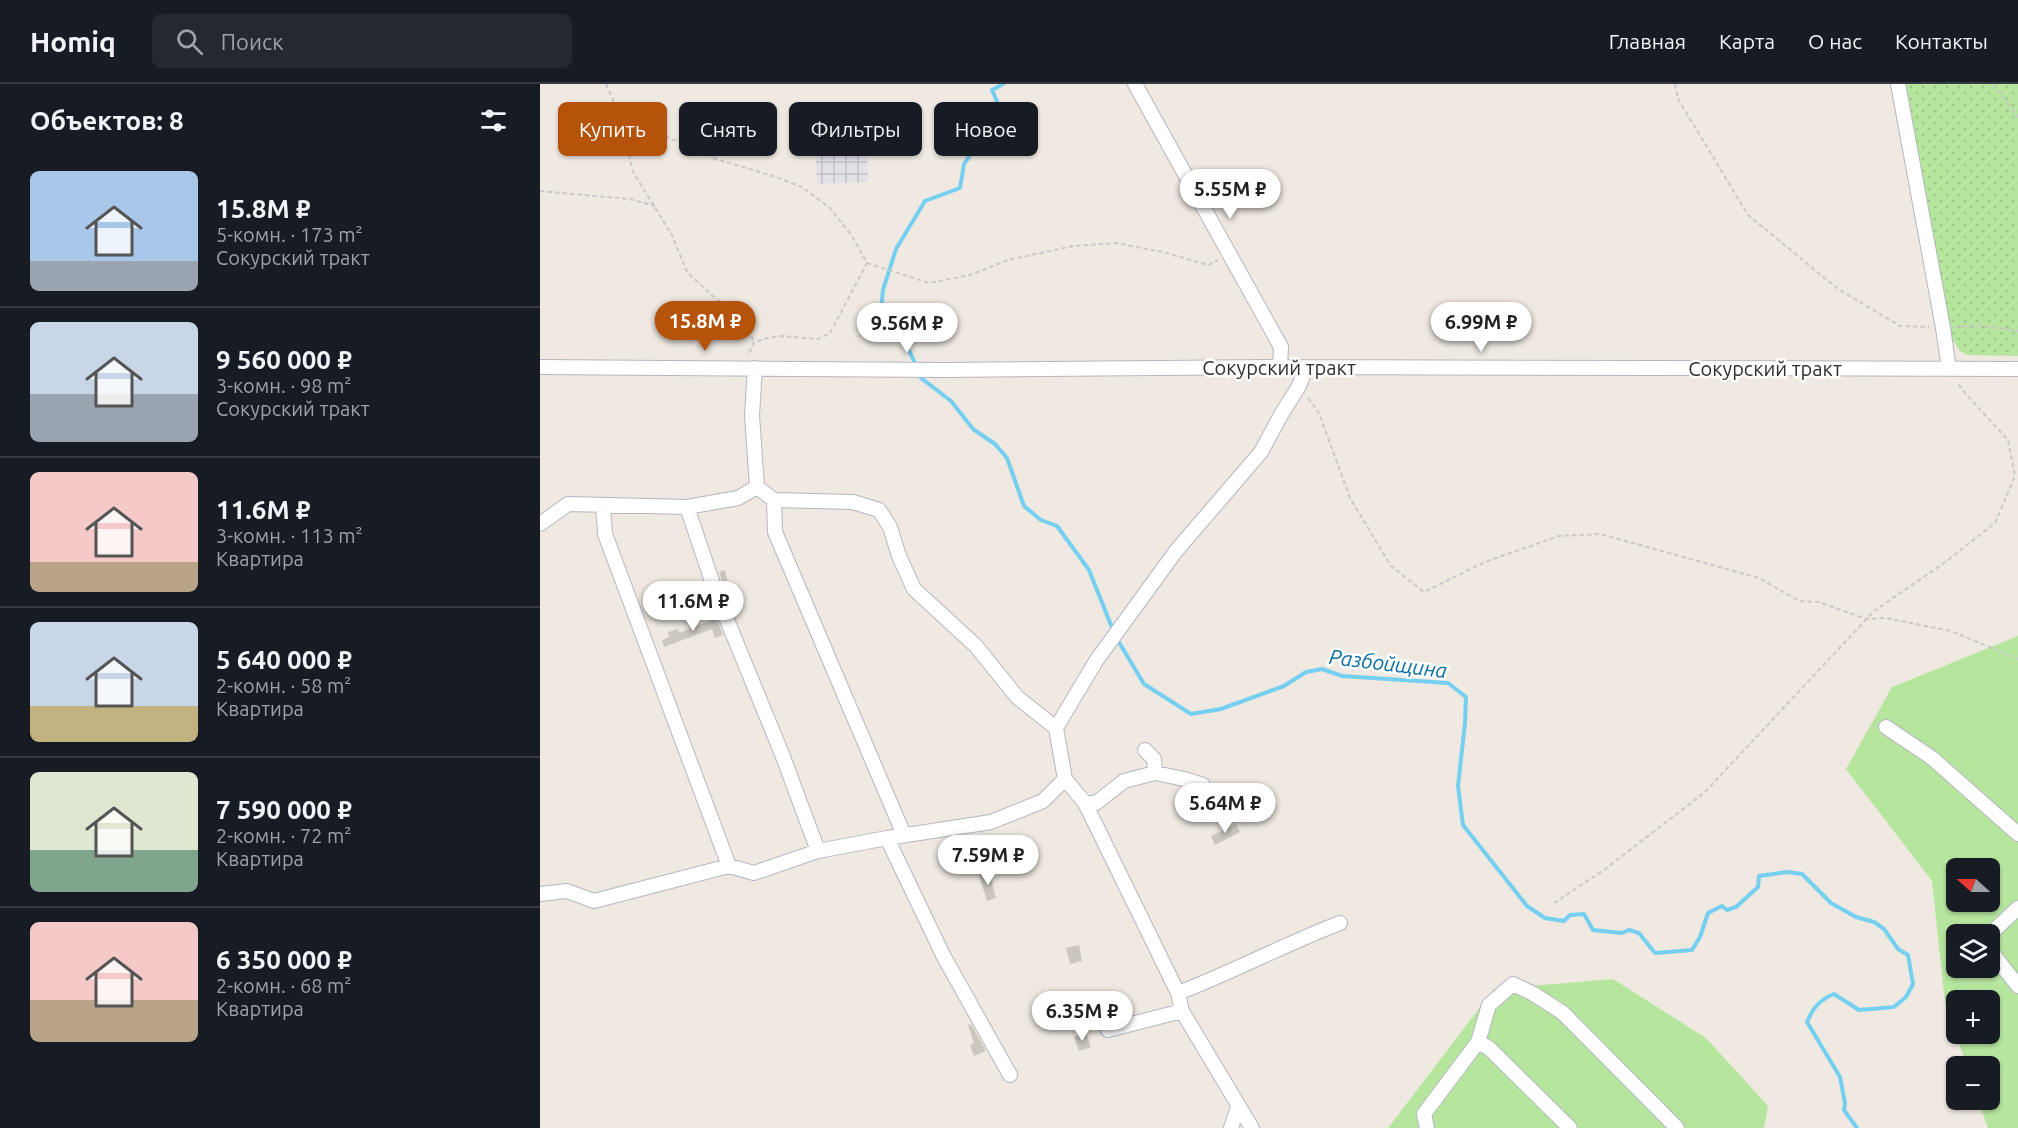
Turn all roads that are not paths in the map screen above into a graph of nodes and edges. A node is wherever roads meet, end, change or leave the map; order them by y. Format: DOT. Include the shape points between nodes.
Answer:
graph roads {
  1 [pos="1135,84"];
  2 [pos="1898,84"];
  3 [pos="540,367"];
  4 [pos="1280,367"];
  5 [pos="752,368"];
  6 [pos="1306,368"];
  7 [pos="1949,369"];
  8 [pos="2018,369"];
  9 [pos="757,487"];
  10 [pos="774,500"];
  11 [pos="603,505"];
  12 [pos="687,507"];
  13 [pos="540,524"];
  14 [pos="1886,727"];
  15 [pos="1056,728"];
  16 [pos="1145,750"];
  17 [pos="1155,773"];
  18 [pos="1065,779"];
  19 [pos="1085,802"];
  20 [pos="1216,813"];
  21 [pos="2018,834"];
  22 [pos="904,835"];
  23 [pos="887,838"];
  24 [pos="818,851"];
  25 [pos="729,866"];
  26 [pos="540,894"];
  27 [pos="2018,908"];
  28 [pos="1340,923"];
  29 [pos="2000,925"];
  30 [pos="2000,963"];
  31 [pos="2018,986"];
  32 [pos="1178,993"];
  33 [pos="1182,1011"];
  34 [pos="1108,1030"];
  35 [pos="1478,1042"];
  36 [pos="1010,1075"];
  37 [pos="1238,1107"];
  38 [pos="1231,1128"];
  39 [pos="1252,1128"];
  40 [pos="1427,1128"];
  41 [pos="1570,1128"];
  42 [pos="1677,1128"];
  1 -- 4 [label="street" via="1281,346"];
  2 -- 7 [label="street"];
  3 -- 5 [label="street, Сокурский тракт"];
  4 -- 5 [label="street, Сокурский тракт"];
  4 -- 6 [label="street, Сокурский тракт"];
  5 -- 9 [label="street"];
  6 -- 7 [label="street, Сокурский тракт"];
  6 -- 15 [label="street" via="1261,452 1176,551 1096,661"];
  7 -- 8 [label="street, Сокурский тракт"];
  9 -- 10 [label="street"];
  9 -- 12 [label="street" via="738,498"];
  10 -- 15 [label="street" via="852,502 879,510 890,527 914,589 976,646 1017,697"];
  10 -- 22 [label="street" via="775,531"];
  11 -- 12 [label="street"];
  11 -- 13 [label="street" via="568,504"];
  11 -- 25 [label="street" via="605,534"];
  12 -- 24 [label="street" via="716,593"];
  14 -- 21 [label="street" via="1932,758"];
  15 -- 18 [label="street"];
  16 -- 17 [label="street" via="1154,759"];
  17 -- 19 [label="street" via="1124,781 1096,803"];
  17 -- 20 [label="street" via="1203,785"];
  18 -- 19 [label="street"];
  18 -- 22 [label="street" via="1043,801 991,822"];
  19 -- 32 [label="street"];
  22 -- 23 [label="street"];
  23 -- 24 [label="street"];
  23 -- 36 [label="street" via="944,957"];
  24 -- 25 [label="street" via="754,873"];
  25 -- 26 [label="street" via="594,901 567,891"];
  27 -- 29 [label="street"];
  28 -- 32 [label="street"];
  30 -- 31 [label="street"];
  32 -- 33 [label="street"];
  33 -- 34 [label="street"];
  33 -- 37 [label="street"];
  35 -- 40 [label="street" via="1424,1114"];
  35 -- 41 [label="street" via="1489,1048"];
  35 -- 42 [label="street" via="1489,1005 1513,984 1563,1013"];
  37 -- 38 [label="street"];
  37 -- 39 [label="street"];
}
